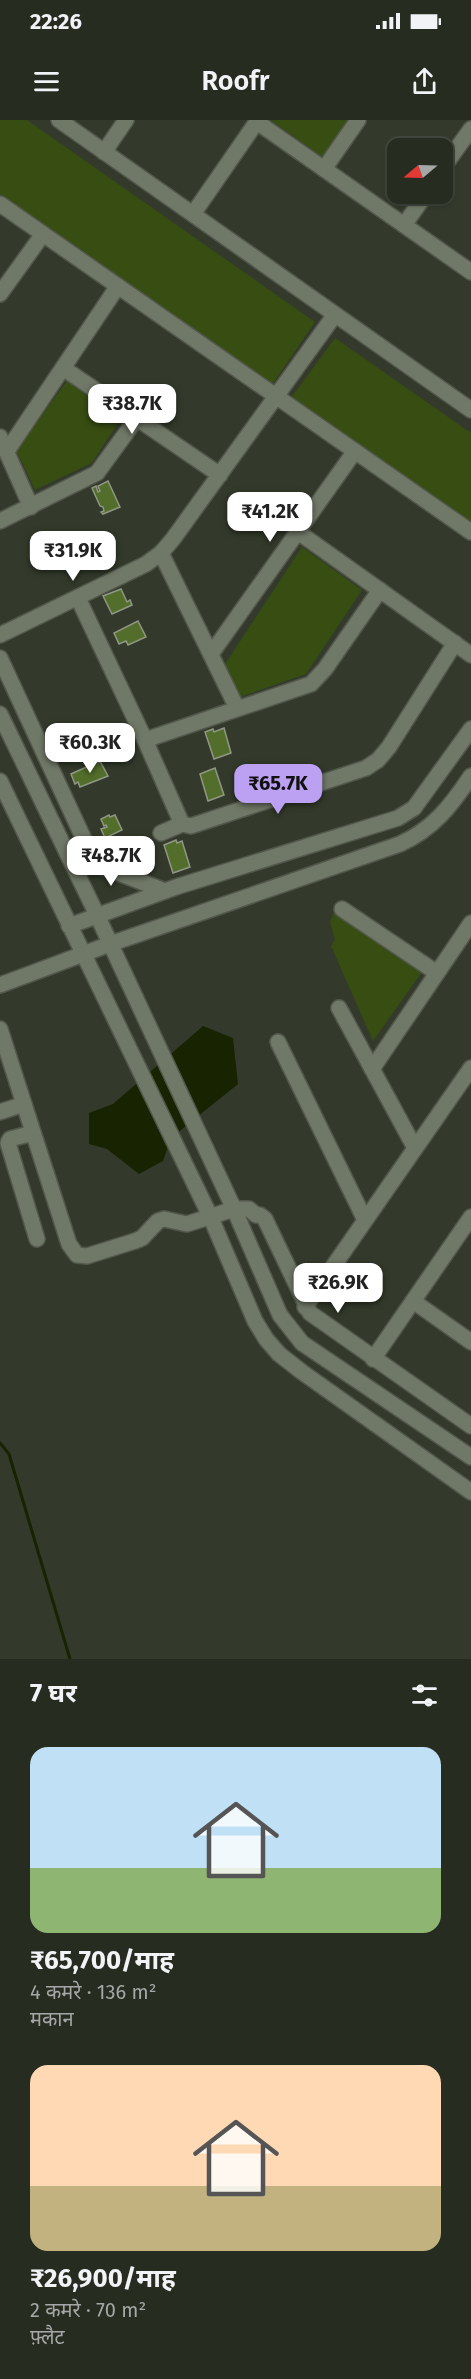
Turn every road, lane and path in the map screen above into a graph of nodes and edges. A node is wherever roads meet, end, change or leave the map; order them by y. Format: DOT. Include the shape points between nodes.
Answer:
graph roads {
  1 [pos="59,120"];
  2 [pos="126,120"];
  3 [pos="358,120"];
  4 [pos="258,121"];
  5 [pos="471,129"];
  6 [pos="104,152"];
  7 [pos="453,154"];
  8 [pos="324,169"];
  9 [pos="0,204"];
  10 [pos="419,204"];
  11 [pos="193,214"];
  12 [pos="404,225"];
  13 [pos="43,234"];
  14 [pos="471,272"];
  15 [pos="118,286"];
  16 [pos="0,294"];
  17 [pos="334,316"];
  18 [pos="63,368"];
  19 [pos="276,396"];
  20 [pos="471,410"];
  21 [pos="137,418"];
  22 [pos="4,444"];
  23 [pos="355,451"];
  24 [pos="220,475"];
  25 [pos="31,507"];
  26 [pos="0,521"];
  27 [pos="471,531"];
  28 [pos="298,532"];
  29 [pos="161,553"];
  30 [pos="380,590"];
  31 [pos="78,598"];
  32 [pos="0,635"];
  33 [pos="455,644"];
  34 [pos="211,654"];
  35 [pos="471,655"];
  36 [pos="0,658"];
  37 [pos="237,708"];
  38 [pos="0,714"];
  39 [pos="471,729"];
  40 [pos="36,736"];
  41 [pos="145,740"];
  42 [pos="14,742"];
  43 [pos="448,763"];
  44 [pos="470,778"];
  45 [pos="0,781"];
  46 [pos="182,824"];
  47 [pos="161,833"];
  48 [pos="67,853"];
  49 [pos="95,863"];
  50 [pos="165,891"];
  51 [pos="342,909"];
  52 [pos="97,915"];
  53 [pos="471,923"];
  54 [pos="69,926"];
  55 [pos="110,944"];
  56 [pos="83,954"];
  57 [pos="437,973"];
  58 [pos="0,985"];
  59 [pos="339,1008"];
  60 [pos="0,1029"];
  61 [pos="278,1042"];
  62 [pos="471,1068"];
  63 [pos="372,1069"];
  64 [pos="24,1104"];
  65 [pos="0,1112"];
  66 [pos="33,1133"];
  67 [pos="415,1148"];
  68 [pos="234,1209"];
  69 [pos="471,1217"];
  70 [pos="211,1218"];
  71 [pos="365,1220"];
  72 [pos="37,1239"];
  73 [pos="413,1301"];
  74 [pos="305,1307"];
  75 [pos="470,1340"];
  76 [pos="373,1359"];
  77 [pos="471,1426"];
  78 [pos="471,1457"];
  79 [pos="471,1492"];
  1 -- 6 [label="street"];
  2 -- 6 [label="street"];
  3 -- 8 [label="street"];
  4 -- 8 [label="street"];
  4 -- 11 [label="street"];
  5 -- 7 [label="street"];
  6 -- 11 [label="street"];
  8 -- 12 [label="street"];
  9 -- 13 [label="street"];
  10 -- 12 [label="street"];
  11 -- 17 [label="street"];
  12 -- 14 [label="street"];
  13 -- 15 [label="street"];
  13 -- 16 [label="street"];
  15 -- 18 [label="street"];
  15 -- 19 [label="street"];
  17 -- 19 [label="street"];
  17 -- 20 [label="street"];
  18 -- 21 [label="street"];
  18 -- 22 [label="street"];
  19 -- 23 [label="street"];
  19 -- 24 [label="street"];
  21 -- 24 [label="street"];
  21 -- 25 [label="street" via="98,473"];
  22 -- 25 [label="street"];
  23 -- 27 [label="street"];
  23 -- 28 [label="street"];
  24 -- 29 [label="street"];
  25 -- 26 [label="street"];
  28 -- 30 [label="street"];
  28 -- 34 [label="street"];
  29 -- 31 [label="street"];
  29 -- 34 [label="street"];
  30 -- 33 [label="street"];
  30 -- 37 [label="street" via="325,669 310,684"];
  31 -- 32 [label="street"];
  31 -- 41 [label="street"];
  33 -- 35 [label="street"];
  33 -- 46 [label="street" via="389,747 372,764 191,826"];
  34 -- 37 [label="street"];
  36 -- 40 [label="street"];
  37 -- 41 [label="street"];
  38 -- 42 [label="street"];
  39 -- 43 [label="street"];
  40 -- 42 [label="street"];
  40 -- 49 [label="street"];
  41 -- 46 [label="street"];
  42 -- 48 [label="street"];
  43 -- 44 [label="street"];
  43 -- 50 [label="street" via="414,808 398,818"];
  44 -- 55 [label="street" via="432,826 409,840"];
  45 -- 54 [label="street"];
  46 -- 47 [label="street"];
  48 -- 49 [label="street"];
  48 -- 52 [label="street"];
  49 -- 50 [label="street"];
  50 -- 52 [label="street"];
  51 -- 57 [label="street"];
  52 -- 54 [label="street"];
  52 -- 55 [label="street"];
  53 -- 57 [label="street"];
  54 -- 56 [label="street"];
  55 -- 56 [label="street"];
  55 -- 68 [label="street"];
  56 -- 58 [label="street"];
  56 -- 70 [label="street"];
  57 -- 63 [label="street"];
  59 -- 63 [label="street"];
  60 -- 64 [label="street"];
  61 -- 71 [label="street"];
  62 -- 67 [label="street"];
  63 -- 67 [label="street"];
  64 -- 65 [label="street"];
  64 -- 66 [label="street"];
  66 -- 70 [label="street" via="69,1244 77,1255 87,1256 128,1244 142,1238 164,1219 188,1224"];
  66 -- 72 [label="street" via="8,1143"];
  67 -- 71 [label="street"];
  68 -- 70 [label="street"];
  68 -- 74 [label="street" via="249,1209 263,1216"];
  68 -- 78 [label="street" via="280,1315 302,1343"];
  69 -- 73 [label="street"];
  70 -- 79 [label="street" via="255,1321 279,1354"];
  71 -- 74 [label="street"];
  73 -- 75 [label="street"];
  73 -- 76 [label="street"];
  74 -- 76 [label="street"];
  76 -- 77 [label="street"];
}
